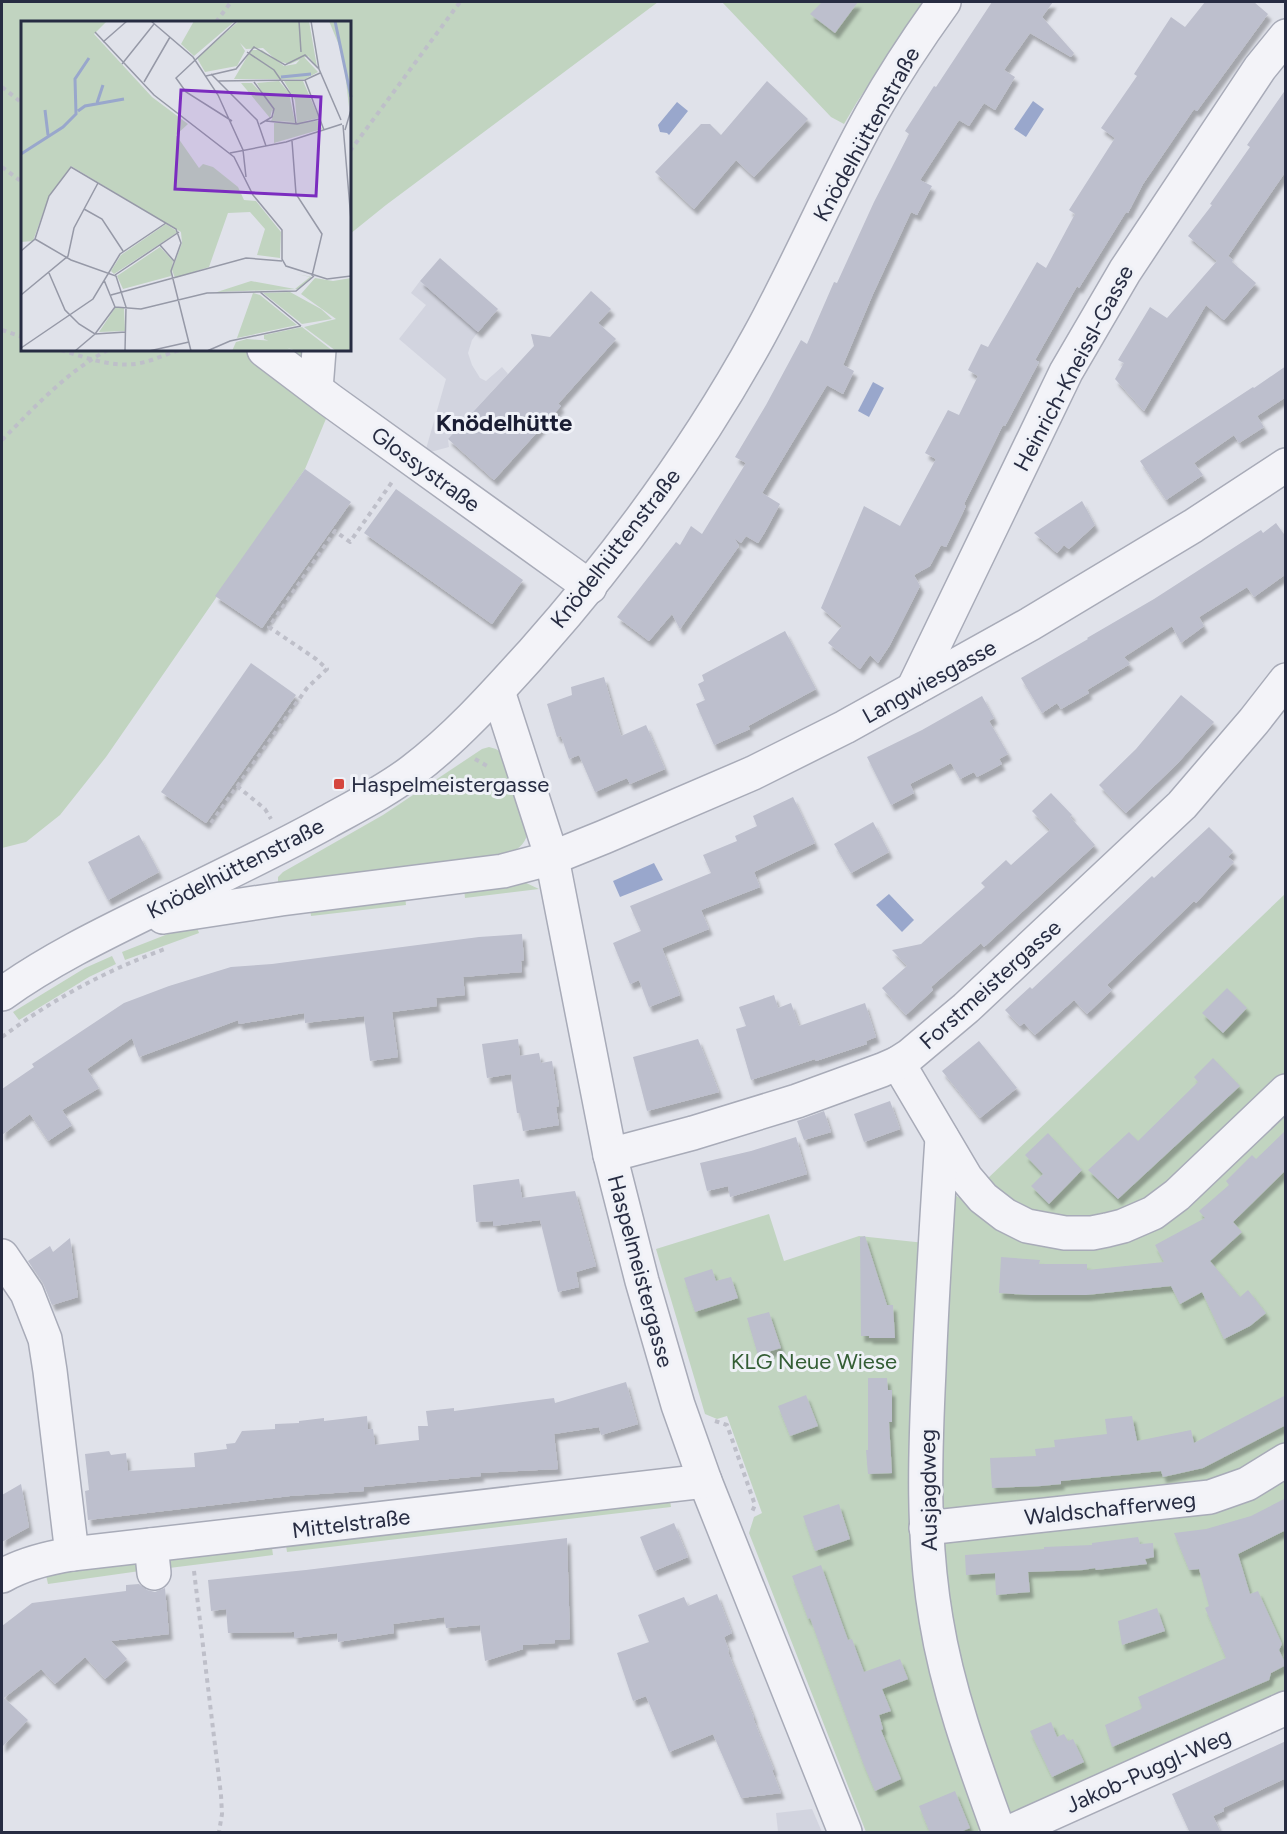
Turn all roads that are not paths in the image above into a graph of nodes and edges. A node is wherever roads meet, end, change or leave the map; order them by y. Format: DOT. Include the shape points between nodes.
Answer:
graph roads {
  1 [pos="944,2"];
  2 [pos="1286,36"];
  3 [pos="265,351"];
  4 [pos="319,351"];
  5 [pos="316,389"];
  6 [pos="1286,465"];
  7 [pos="590,587"];
  8 [pos="1286,680"];
  9 [pos="913,689"];
  10 [pos="498,691"];
  11 [pos="552,858"];
  12 [pos="114,929"];
  13 [pos="2,994"];
  14 [pos="898,1064"];
  15 [pos="1286,1091"];
  16 [pos="942,1138"];
  17 [pos="610,1155"];
  18 [pos="2,1256"];
  19 [pos="1286,1460"];
  20 [pos="705,1481"];
  21 [pos="926,1528"];
  22 [pos="72,1554"];
  23 [pos="2,1576"];
  24 [pos="1286,1708"];
  25 [pos="845,1833"];
  26 [pos="999,1833"];
  27 [pos="1010,1833"];
  1 -- 7 [label="street, Knödelhüttenstraße" via="872,114 717,410"];
  2 -- 9 [label="street, Heinrich-Kneissl-Gasse" via="1260,68 1125,270 1072,362"];
  3 -- 5 [label="street, Glossystraße"];
  4 -- 5 [label="street"];
  5 -- 7 [label="street, Glossystraße"];
  6 -- 9 [label="street, Langwiesgasse" via="1030,624"];
  7 -- 10 [label="street, Knödelhüttenstraße"];
  8 -- 14 [label="street, Forstmeistergasse" via="1182,805 966,1008"];
  9 -- 11 [label="street, Langwiesgasse" via="753,773"];
  10 -- 11 [label="street, Haspelmeistergasse"];
  10 -- 12 [label="street, Knödelhüttenstraße" via="412,772 382,791 286,845"];
  11 -- 12 [label="street, Knödelhüttenstraße" via="502,871 222,907"];
  11 -- 17 [label="street, Haspelmeistergasse"];
  12 -- 13 [label="street, Knödelhüttenstraße"];
  14 -- 16 [label="street"];
  14 -- 17 [label="street, Forstmeistergasse" via="797,1101"];
  15 -- 16 [label="street" via="1166,1204 1138,1221 1092,1233 1041,1230 1005,1215 973,1187"];
  16 -- 21 [label="street, Ausjagdweg" via="927,1422"];
  17 -- 20 [label="street, Haspelmeistergasse" via="660,1343"];
  18 -- 22 [label="street" via="27,1293 45,1339"];
  19 -- 21 [label="street, Waldschafferweg" via="1247,1484 1210,1497"];
  20 -- 22 [label="street, Mittelstraße" via="279,1545 152,1559"];
  20 -- 25 [label="street, Haspelmeistergasse"];
  21 -- 26 [label="street, Ausjagdweg" via="936,1619 949,1680"];
  22 -- 23 [label="street, Mittelstraße" via="38,1574 12,1570"];
  24 -- 27 [label="street, Jakob-Puggl-Weg"];
}
